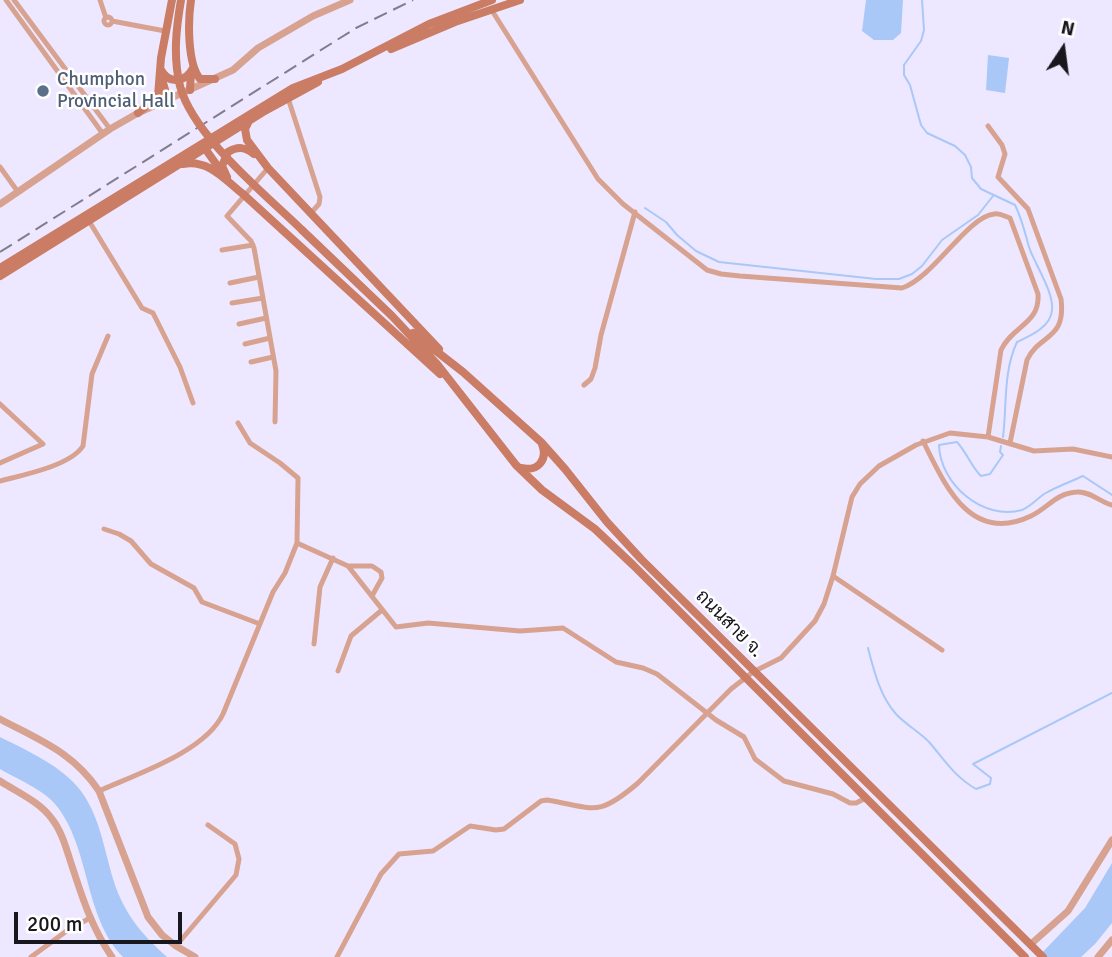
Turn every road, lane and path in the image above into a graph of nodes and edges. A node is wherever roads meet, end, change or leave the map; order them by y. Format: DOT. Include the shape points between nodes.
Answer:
graph roads {
  1 [pos="6,0"];
  2 [pos="15,0"];
  3 [pos="100,0"];
  4 [pos="172,0"];
  5 [pos="181,0"];
  6 [pos="191,0"];
  7 [pos="350,0"];
  8 [pos="520,0"];
  9 [pos="490,4"];
  10 [pos="165,31"];
  11 [pos="40,40"];
  12 [pos="192,70"];
  13 [pos="161,71"];
  14 [pos="332,73"];
  15 [pos="215,79"];
  16 [pos="190,90"];
  17 [pos="288,99"];
  18 [pos="169,100"];
  19 [pos="138,113"];
  20 [pos="250,121"];
  21 [pos="988,125"];
  22 [pos="106,132"];
  23 [pos="223,134"];
  24 [pos="203,146"];
  25 [pos="246,148"];
  26 [pos="178,165"];
  27 [pos="0,167"];
  28 [pos="268,168"];
  29 [pos="225,176"];
  30 [pos="18,192"];
  31 [pos="243,194"];
  32 [pos="0,204"];
  33 [pos="635,212"];
  34 [pos="311,213"];
  35 [pos="89,221"];
  36 [pos="253,245"];
  37 [pos="222,250"];
  38 [pos="15,263"];
  39 [pos="0,268"];
  40 [pos="0,276"];
  41 [pos="259,276"];
  42 [pos="230,282"];
  43 [pos="262,298"];
  44 [pos="232,303"];
  45 [pos="392,316"];
  46 [pos="266,318"];
  47 [pos="239,324"];
  48 [pos="108,336"];
  49 [pos="270,338"];
  50 [pos="245,344"];
  51 [pos="273,357"];
  52 [pos="251,362"];
  53 [pos="463,372"];
  54 [pos="452,385"];
  55 [pos="584,385"];
  56 [pos="193,403"];
  57 [pos="0,404"];
  58 [pos="275,422"];
  59 [pos="238,423"];
  60 [pos="988,438"];
  61 [pos="923,441"];
  62 [pos="541,442"];
  63 [pos="1010,443"];
  64 [pos="1112,457"];
  65 [pos="0,463"];
  66 [pos="516,465"];
  67 [pos="0,481"];
  68 [pos="1112,505"];
  69 [pos="104,529"];
  70 [pos="297,542"];
  71 [pos="333,558"];
  72 [pos="348,566"];
  73 [pos="833,576"];
  74 [pos="372,596"];
  75 [pos="382,610"];
  76 [pos="260,624"];
  77 [pos="314,644"];
  78 [pos="942,650"];
  79 [pos="338,671"];
  80 [pos="753,671"];
  81 [pos="745,678"];
  82 [pos="708,714"];
  83 [pos="0,719"];
  84 [pos="0,781"];
  85 [pos="99,791"];
  86 [pos="867,797"];
  87 [pos="208,825"];
  88 [pos="1112,840"];
  89 [pos="90,918"];
  90 [pos="1112,940"];
  91 [pos="176,946"];
  92 [pos="1033,947"];
  93 [pos="1021,956"];
  94 [pos="32,957"];
  95 [pos="112,957"];
  96 [pos="195,957"];
  97 [pos="337,957"];
  98 [pos="1044,957"];
  99 [pos="1098,957"];
  1 -- 11 [label="street"];
  2 -- 11 [label="street"];
  3 -- 10 [label="street" via="109,19"];
  4 -- 10 [label="main road"];
  5 -- 45 [label="main road, ถนนสาย จ., bridge" via="175,55 191,112 208,137"];
  6 -- 12 [label="main road"];
  7 -- 15 [label="street" via="258,48"];
  8 -- 9 [label="main road"];
  9 -- 14 [label="main road" via="429,24"];
  9 -- 33 [label="street" via="597,179"];
  10 -- 13 [label="main road"];
  11 -- 22 [label="street"];
  12 -- 13 [label="main road" via="179,80"];
  12 -- 15 [label="main road" via="200,79"];
  12 -- 16 [label="main road"];
  13 -- 18 [label="main road"];
  13 -- 19 [label="main road" via="158,96"];
  14 -- 17 [label="main road"];
  14 -- 23 [label="main road" via="293,88"];
  15 -- 16 [label="street"];
  16 -- 18 [label="street"];
  17 -- 20 [label="main road"];
  17 -- 34 [label="street" via="320,197"];
  18 -- 19 [label="street"];
  19 -- 22 [label="street"];
  20 -- 23 [label="main road"];
  20 -- 28 [label="main road" via="245,129 247,140"];
  21 -- 63 [label="street" via="1005,154 998,177 1028,209 1063,309 1055,333 1029,355"];
  22 -- 30 [label="street"];
  23 -- 24 [label="main road"];
  23 -- 25 [label="main road"];
  24 -- 26 [label="main road"];
  24 -- 29 [label="main road"];
  24 -- 38 [label="main road"];
  25 -- 28 [label="main road"];
  25 -- 29 [label="main road" via="233,149 225,156"];
  26 -- 31 [label="main road" via="211,167"];
  26 -- 35 [label="main road"];
  27 -- 30 [label="street"];
  28 -- 31 [label="street"];
  28 -- 34 [label="main road"];
  29 -- 31 [label="main road"];
  30 -- 32 [label="street"];
  31 -- 36 [label="street" via="227,216"];
  31 -- 54 [label="main road"];
  33 -- 55 [label="street" via="591,379"];
  33 -- 60 [label="street" via="707,270 889,288 911,285 968,229 991,214 1010,218 1039,307 1001,350"];
  34 -- 53 [label="main road"];
  35 -- 38 [label="main road"];
  35 -- 56 [label="street" via="142,308 153,313"];
  36 -- 37 [label="street"];
  36 -- 41 [label="street"];
  38 -- 39 [label="main road"];
  38 -- 40 [label="main road"];
  41 -- 42 [label="street"];
  41 -- 43 [label="street"];
  43 -- 44 [label="street"];
  43 -- 46 [label="street"];
  45 -- 53 [label="main road, ถนนสาย จ."];
  45 -- 54 [label="main road, ถนนสาย จ."];
  46 -- 47 [label="street"];
  46 -- 49 [label="street"];
  48 -- 67 [label="street" via="92,374 80,451 64,461"];
  49 -- 50 [label="street"];
  49 -- 51 [label="street"];
  51 -- 52 [label="street"];
  51 -- 58 [label="street"];
  53 -- 62 [label="main road, ถนนสาย จ."];
  54 -- 66 [label="main road, ถนนสาย จ."];
  57 -- 65 [label="street" via="43,444"];
  59 -- 70 [label="street" via="250,443 298,478"];
  60 -- 61 [label="street" via="950,433"];
  60 -- 63 [label="street"];
  61 -- 68 [label="street" via="955,500 970,515 1001,523 1020,520 1049,501 1074,492"];
  61 -- 73 [label="street" via="879,466 857,488"];
  62 -- 66 [label="main road" via="545,455 540,465 526,470"];
  62 -- 80 [label="main road, ถนนสาย จ." via="607,522"];
  63 -- 64 [label="street" via="1042,452 1073,449"];
  66 -- 81 [label="main road, ถนนสาย จ." via="595,529"];
  69 -- 76 [label="street" via="131,541 151,564 194,587 202,601"];
  70 -- 71 [label="street"];
  70 -- 76 [label="street"];
  71 -- 72 [label="street"];
  71 -- 77 [label="street" via="320,587"];
  72 -- 74 [label="street"];
  72 -- 74 [label="street" via="372,566 381,572"];
  73 -- 78 [label="street"];
  73 -- 80 [label="street" via="815,621 796,644 781,658"];
  74 -- 75 [label="street"];
  75 -- 79 [label="street" via="351,636"];
  75 -- 82 [label="street" via="400,628 428,623 520,631 563,628 616,662 657,674"];
  76 -- 85 [label="street" via="220,719 206,737 185,752"];
  80 -- 81 [label="street"];
  80 -- 92 [label="main road, ถนนสาย จ."];
  81 -- 82 [label="street"];
  81 -- 86 [label="main road, ถนนสาย จ."];
  82 -- 86 [label="street" via="744,737 755,759 784,781 850,803"];
  82 -- 97 [label="street" via="638,783 601,808 541,801 504,829 470,825 433,851 399,854 381,874"];
  83 -- 85 [label="street" via="65,754"];
  84 -- 89 [label="street" via="51,817"];
  85 -- 91 [label="street" via="148,917"];
  86 -- 93 [label="main road, ถนนสาย จ."];
  87 -- 91 [label="street" via="235,844 239,869"];
  88 -- 92 [label="street" via="1068,911"];
  89 -- 94 [label="street"];
  89 -- 95 [label="street"];
  90 -- 99 [label="street"];
  91 -- 96 [label="street"];
  92 -- 98 [label="main road, ถนนสาย จ."];
}
